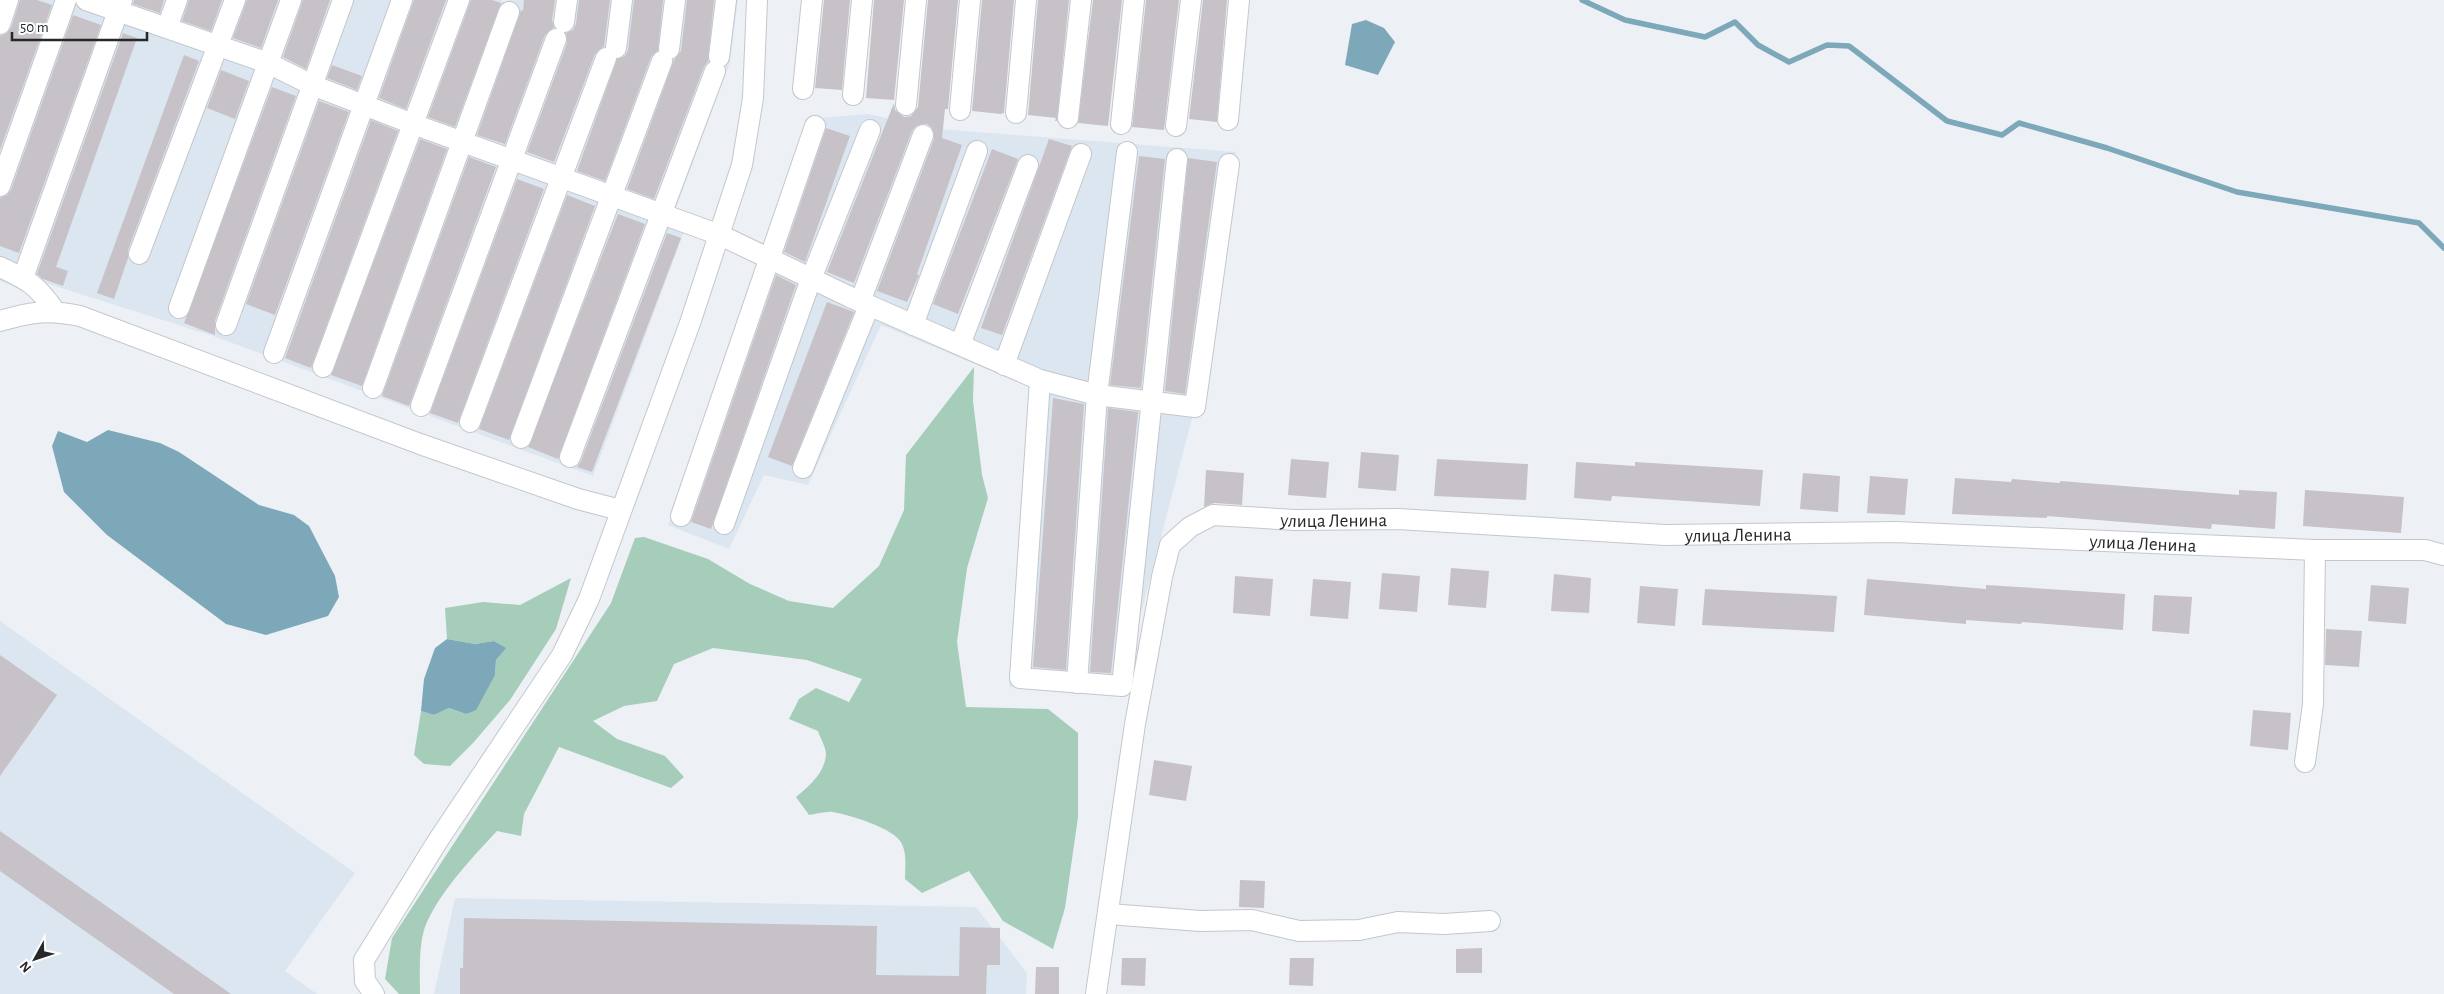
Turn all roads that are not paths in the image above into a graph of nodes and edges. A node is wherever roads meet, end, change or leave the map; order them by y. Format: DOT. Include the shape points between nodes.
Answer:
graph roads {
  1 [pos="8,0"];
  2 [pos="66,0"];
  3 [pos="86,0"];
  4 [pos="177,0"];
  5 [pos="235,0"];
  6 [pos="291,0"];
  7 [pos="343,0"];
  8 [pos="402,0"];
  9 [pos="459,0"];
  10 [pos="567,0"];
  11 [pos="622,0"];
  12 [pos="675,0"];
  13 [pos="726,0"];
  14 [pos="757,0"];
  15 [pos="812,0"];
  16 [pos="862,0"];
  17 [pos="916,0"];
  18 [pos="970,0"];
  19 [pos="1026,0"];
  20 [pos="1081,0"];
  21 [pos="1134,0"];
  22 [pos="1191,0"];
  23 [pos="1239,0"];
  24 [pos="120,6"];
  25 [pos="509,12"];
  26 [pos="0,24"];
  27 [pos="167,28"];
  28 [pos="218,46"];
  29 [pos="268,64"];
  30 [pos="312,86"];
  31 [pos="803,89"];
  32 [pos="853,94"];
  33 [pos="363,105"];
  34 [pos="906,105"];
  35 [pos="960,110"];
  36 [pos="1016,113"];
  37 [pos="1068,118"];
  38 [pos="1228,120"];
  39 [pos="413,124"];
  40 [pos="1121,124"];
  41 [pos="815,126"];
  42 [pos="1176,126"];
  43 [pos="870,130"];
  44 [pos="923,135"];
  45 [pos="462,142"];
  46 [pos="978,151"];
  47 [pos="1127,152"];
  48 [pos="1081,154"];
  49 [pos="1177,159"];
  50 [pos="511,160"];
  51 [pos="1229,164"];
  52 [pos="1028,165"];
  53 [pos="561,177"];
  54 [pos="0,186"];
  55 [pos="612,196"];
  56 [pos="661,214"];
  57 [pos="720,235"];
  58 [pos="139,254"];
  59 [pos="770,260"];
  60 [pos="0,267"];
  61 [pos="23,278"];
  62 [pos="810,279"];
  63 [pos="864,304"];
  64 [pos="179,308"];
  65 [pos="54,310"];
  66 [pos="0,321"];
  67 [pos="226,325"];
  68 [pos="913,325"];
  69 [pos="960,345"];
  70 [pos="274,353"];
  71 [pos="1004,365"];
  72 [pos="323,367"];
  73 [pos="1040,380"];
  74 [pos="373,388"];
  75 [pos="1098,395"];
  76 [pos="1152,403"];
  77 [pos="421,406"];
  78 [pos="470,422"];
  79 [pos="521,438"];
  80 [pos="570,457"];
  81 [pos="803,468"];
  82 [pos="620,510"];
  83 [pos="681,516"];
  84 [pos="724,524"];
  85 [pos="2315,550"];
  86 [pos="2444,554"];
  87 [pos="1077,683"];
  88 [pos="2305,762"];
  89 [pos="1108,914"];
  90 [pos="1490,921"];
  91 [pos="374,994"];
  92 [pos="1096,994"];
  1 -- 26 [label="street"];
  2 -- 54 [label="street"];
  3 -- 24 [label="street"];
  4 -- 27 [label="street"];
  5 -- 28 [label="street"];
  6 -- 29 [label="street"];
  7 -- 30 [label="street"];
  8 -- 33 [label="street"];
  9 -- 39 [label="street"];
  10 -- 50 [label="street" via="560,31"];
  11 -- 53 [label="street" via="611,53"];
  12 -- 55 [label="street" via="666,55"];
  13 -- 56 [label="street" via="717,64"];
  14 -- 57 [label="street" via="751,108 742,165"];
  15 -- 31 [label="street"];
  16 -- 32 [label="street"];
  17 -- 34 [label="street"];
  18 -- 35 [label="street"];
  19 -- 36 [label="street"];
  20 -- 37 [label="street"];
  21 -- 40 [label="street"];
  22 -- 42 [label="street"];
  23 -- 38 [label="street"];
  24 -- 27 [label="street"];
  24 -- 61 [label="street"];
  25 -- 45 [label="street"];
  27 -- 28 [label="street"];
  28 -- 29 [label="street"];
  28 -- 58 [label="street"];
  29 -- 30 [label="street"];
  29 -- 64 [label="street"];
  30 -- 33 [label="street"];
  30 -- 67 [label="street"];
  33 -- 39 [label="street"];
  33 -- 70 [label="street"];
  39 -- 45 [label="street"];
  39 -- 72 [label="street"];
  41 -- 59 [label="street"];
  43 -- 62 [label="street"];
  44 -- 63 [label="street"];
  45 -- 50 [label="street"];
  45 -- 74 [label="street"];
  46 -- 68 [label="street"];
  47 -- 75 [label="street"];
  48 -- 71 [label="street"];
  49 -- 76 [label="street"];
  50 -- 53 [label="street"];
  50 -- 77 [label="street"];
  51 -- 76 [label="street" via="1195,406"];
  52 -- 69 [label="street"];
  53 -- 55 [label="street"];
  53 -- 78 [label="street"];
  55 -- 56 [label="street"];
  55 -- 79 [label="street"];
  56 -- 57 [label="street"];
  56 -- 80 [label="street"];
  57 -- 59 [label="street"];
  57 -- 82 [label="street"];
  59 -- 62 [label="street"];
  59 -- 83 [label="street"];
  60 -- 61 [label="street"];
  61 -- 65 [label="street" via="41,291"];
  62 -- 63 [label="street"];
  62 -- 84 [label="street"];
  63 -- 68 [label="street"];
  63 -- 81 [label="street"];
  65 -- 66 [label="street"];
  65 -- 82 [label="street" via="80,316 420,444 578,499"];
  68 -- 69 [label="street"];
  69 -- 71 [label="street"];
  71 -- 73 [label="street"];
  73 -- 75 [label="street"];
  73 -- 87 [label="street" via="1020,678"];
  75 -- 76 [label="street"];
  75 -- 87 [label="street"];
  76 -- 87 [label="street" via="1122,686"];
  82 -- 91 [label="street" via="589,599 562,655 364,960 365,981"];
  85 -- 86 [label="street, улица Ленина" via="2425,550"];
  85 -- 88 [label="street" via="2313,704"];
  85 -- 89 [label="street, улица Ленина" via="1896,532 1665,535 1398,519 1295,520 1213,515 1190,527 1170,545 1135,724"];
  89 -- 90 [label="street" via="1200,921 1252,920 1299,931 1359,930 1398,922"];
  89 -- 92 [label="street"];
}
